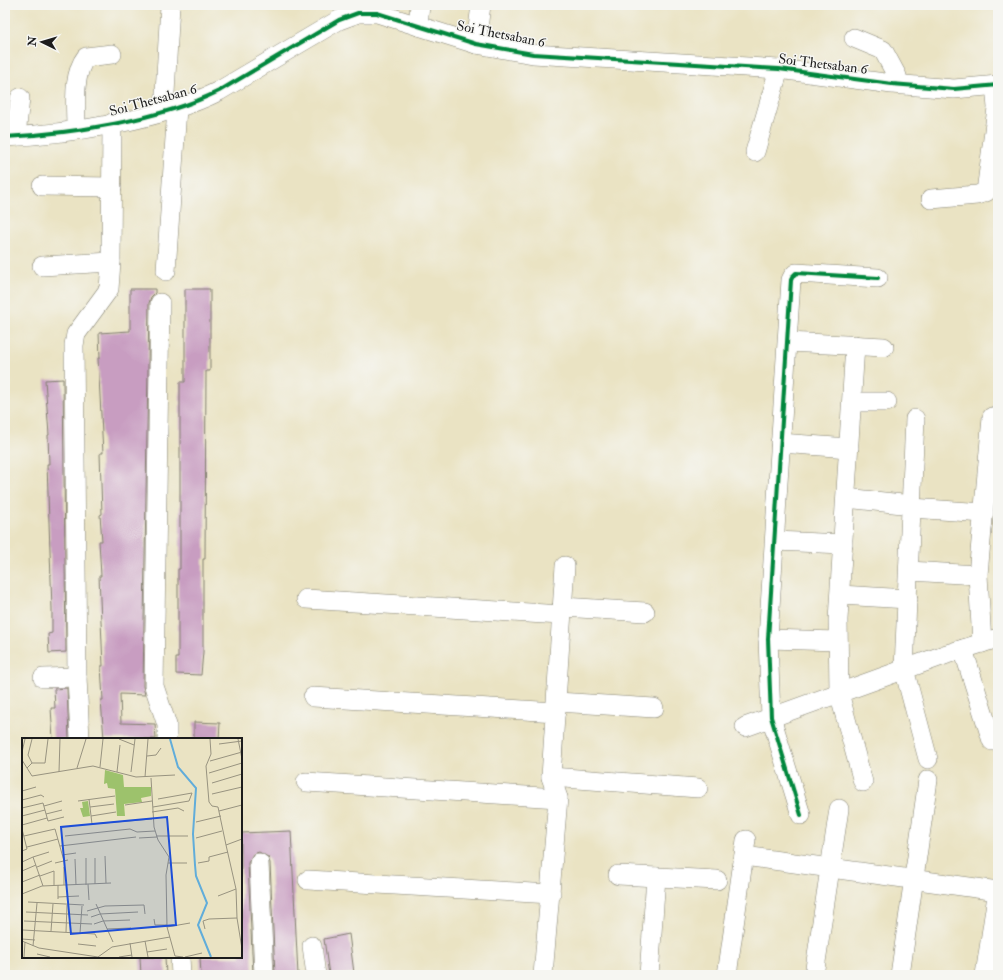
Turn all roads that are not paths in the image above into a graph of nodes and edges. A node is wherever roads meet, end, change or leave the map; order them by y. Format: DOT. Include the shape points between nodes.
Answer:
graph roads {
  1 [pos="170,5"];
  2 [pos="420,5"];
  3 [pos="480,5"];
  4 [pos="418,26"];
  5 [pos="854,38"];
  6 [pos="476,44"];
  7 [pos="112,54"];
  8 [pos="779,69"];
  9 [pos="897,84"];
  10 [pos="996,85"];
  11 [pos="20,98"];
  12 [pos="170,109"];
  13 [pos="112,123"];
  14 [pos="76,129"];
  15 [pos="10,136"];
  16 [pos="755,152"];
  17 [pos="42,186"];
  18 [pos="112,187"];
  19 [pos="931,199"];
  20 [pos="111,262"];
  21 [pos="42,266"];
  22 [pos="166,271"];
  23 [pos="878,278"];
  24 [pos="160,303"];
  25 [pos="788,342"];
  26 [pos="855,345"];
  27 [pos="884,347"];
  28 [pos="852,402"];
  29 [pos="888,402"];
  30 [pos="992,417"];
  31 [pos="915,420"];
  32 [pos="780,443"];
  33 [pos="849,448"];
  34 [pos="846,498"];
  35 [pos="912,506"];
  36 [pos="984,513"];
  37 [pos="775,541"];
  38 [pos="843,544"];
  39 [pos="565,566"];
  40 [pos="909,571"];
  41 [pos="978,574"];
  42 [pos="840,595"];
  43 [pos="306,599"];
  44 [pos="908,599"];
  45 [pos="562,611"];
  46 [pos="645,612"];
  47 [pos="768,639"];
  48 [pos="838,641"];
  49 [pos="990,641"];
  50 [pos="963,649"];
  51 [pos="904,669"];
  52 [pos="77,677"];
  53 [pos="43,678"];
  54 [pos="839,693"];
  55 [pos="313,697"];
  56 [pos="556,707"];
  57 [pos="654,708"];
  58 [pos="771,718"];
  59 [pos="745,727"];
  60 [pos="80,738"];
  61 [pos="168,738"];
  62 [pos="992,741"];
  63 [pos="928,759"];
  64 [pos="551,777"];
  65 [pos="928,780"];
  66 [pos="306,782"];
  67 [pos="863,782"];
  68 [pos="698,788"];
  69 [pos="558,798"];
  70 [pos="839,810"];
  71 [pos="802,816"];
  72 [pos="259,863"];
  73 [pos="830,868"];
  74 [pos="618,875"];
  75 [pos="656,877"];
  76 [pos="914,879"];
  77 [pos="308,880"];
  78 [pos="717,880"];
  79 [pos="998,890"];
  80 [pos="551,894"];
  81 [pos="312,946"];
  82 [pos="180,958"];
  83 [pos="181,975"];
  84 [pos="264,975"];
  85 [pos="316,975"];
  86 [pos="543,975"];
  87 [pos="649,975"];
  88 [pos="726,975"];
  89 [pos="814,975"];
  90 [pos="900,975"];
  91 [pos="986,975"];
  1 -- 12 [label="street"];
  2 -- 4 [label="street"];
  3 -- 6 [label="street"];
  4 -- 6 [label="street, Soi Thetsaban 6"];
  4 -- 12 [label="street, Soi Thetsaban 6" via="368,12 339,20 219,91 198,101"];
  5 -- 9 [label="street" via="883,50 897,76"];
  6 -- 8 [label="street, Soi Thetsaban 6" via="533,54"];
  7 -- 14 [label="street" via="86,57 81,63 77,86"];
  8 -- 9 [label="street, Soi Thetsaban 6"];
  8 -- 16 [label="street"];
  9 -- 10 [label="street, Soi Thetsaban 6" via="954,88"];
  10 -- 19 [label="street" via="997,108 986,192"];
  11 -- 15 [label="street"];
  12 -- 13 [label="street, Soi Thetsaban 6"];
  12 -- 22 [label="street"];
  13 -- 14 [label="street, Soi Thetsaban 6"];
  13 -- 18 [label="street"];
  14 -- 15 [label="street, Soi Thetsaban 6"];
  17 -- 18 [label="street"];
  18 -- 20 [label="street"];
  20 -- 21 [label="street"];
  20 -- 52 [label="street" via="109,289 76,334 74,345"];
  23 -- 25 [label="street" via="796,273 792,276"];
  24 -- 61 [label="street" via="154,686 167,725"];
  25 -- 26 [label="street"];
  25 -- 32 [label="street"];
  26 -- 27 [label="street"];
  26 -- 28 [label="street"];
  28 -- 29 [label="street"];
  28 -- 33 [label="street"];
  30 -- 36 [label="street"];
  31 -- 35 [label="street"];
  32 -- 33 [label="street"];
  32 -- 37 [label="street"];
  33 -- 34 [label="street"];
  34 -- 35 [label="street"];
  34 -- 38 [label="street"];
  35 -- 36 [label="street"];
  35 -- 40 [label="street"];
  36 -- 41 [label="street"];
  37 -- 38 [label="street"];
  37 -- 47 [label="street"];
  38 -- 42 [label="street"];
  39 -- 45 [label="street"];
  40 -- 41 [label="street"];
  40 -- 44 [label="street"];
  41 -- 49 [label="street"];
  42 -- 44 [label="street"];
  42 -- 48 [label="street"];
  43 -- 45 [label="street"];
  44 -- 51 [label="street"];
  45 -- 46 [label="street"];
  45 -- 56 [label="street"];
  47 -- 48 [label="street"];
  47 -- 58 [label="street"];
  48 -- 54 [label="street"];
  49 -- 50 [label="street"];
  50 -- 51 [label="street"];
  50 -- 62 [label="street"];
  51 -- 54 [label="street"];
  51 -- 63 [label="street"];
  52 -- 53 [label="street"];
  52 -- 60 [label="street"];
  54 -- 58 [label="street"];
  54 -- 67 [label="street"];
  55 -- 56 [label="street"];
  56 -- 57 [label="street"];
  56 -- 64 [label="street"];
  58 -- 59 [label="street"];
  58 -- 71 [label="street"];
  64 -- 68 [label="street"];
  64 -- 69 [label="street"];
  65 -- 76 [label="street"];
  66 -- 69 [label="street"];
  69 -- 80 [label="street"];
  70 -- 73 [label="street"];
  72 -- 84 [label="street"];
  73 -- 76 [label="street"];
  73 -- 88 [label="street" via="745,848"];
  73 -- 89 [label="street"];
  74 -- 75 [label="street"];
  75 -- 78 [label="street"];
  75 -- 87 [label="street"];
  76 -- 79 [label="street"];
  76 -- 90 [label="street"];
  77 -- 80 [label="street"];
  79 -- 91 [label="street"];
  80 -- 86 [label="street"];
  81 -- 85 [label="street"];
  82 -- 83 [label="street"];
}
